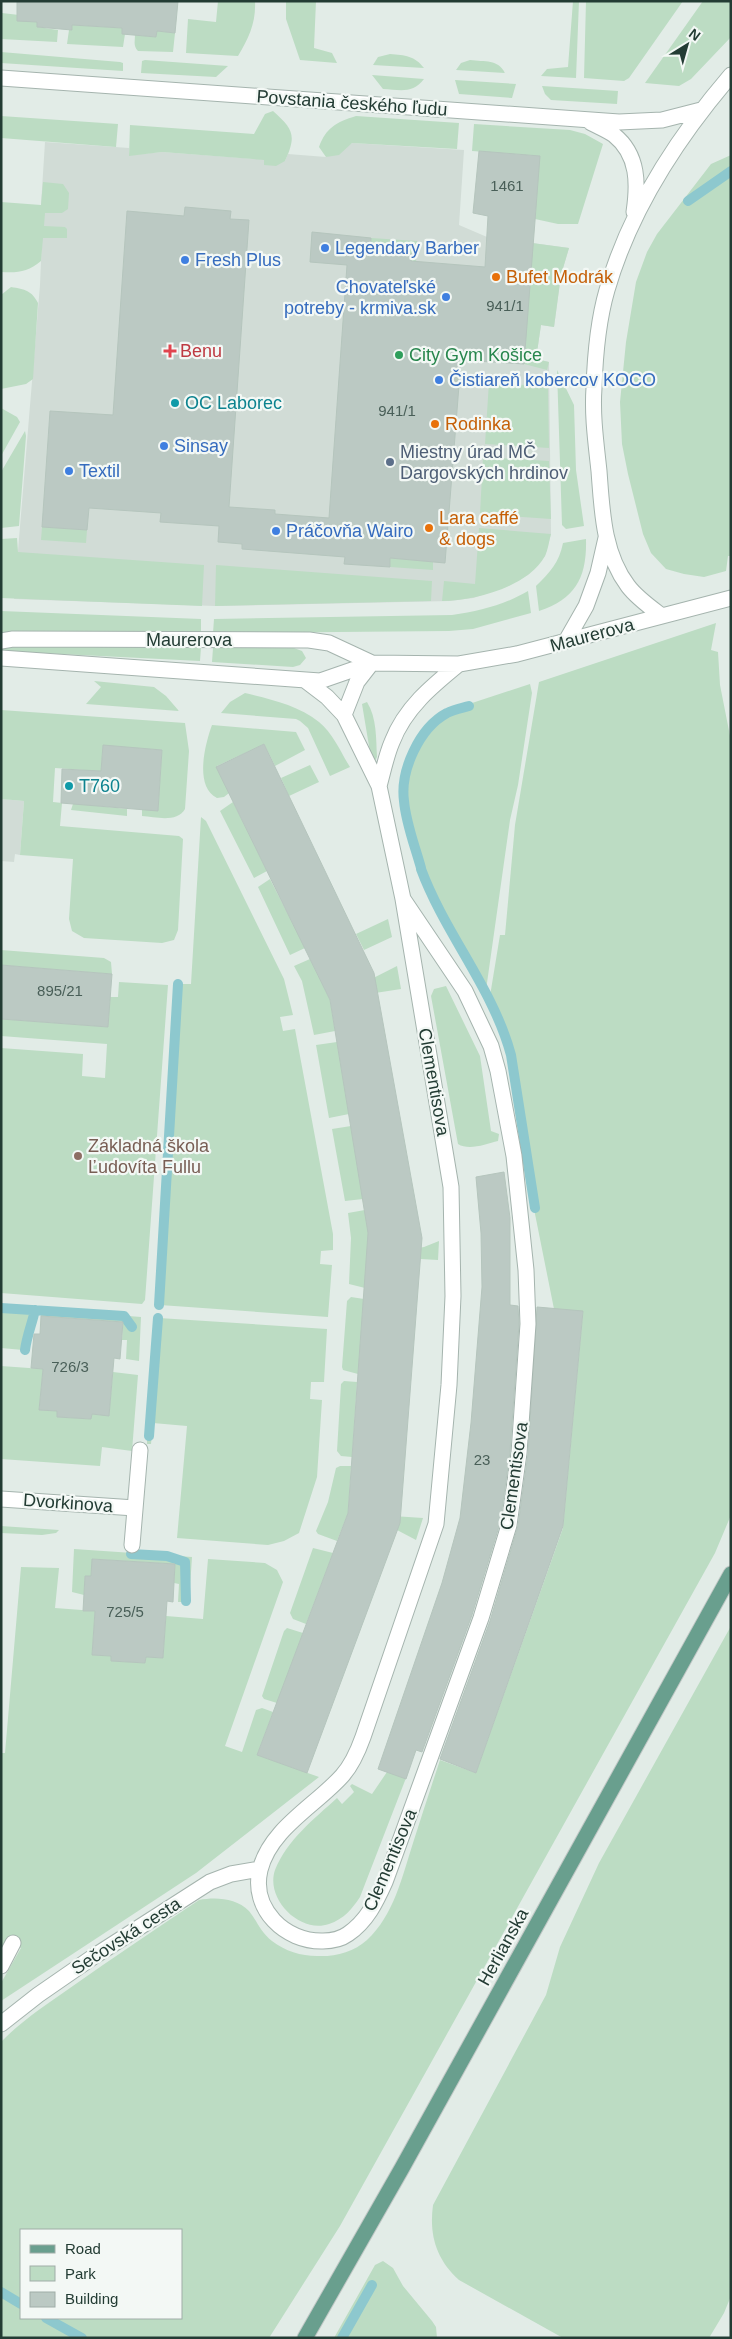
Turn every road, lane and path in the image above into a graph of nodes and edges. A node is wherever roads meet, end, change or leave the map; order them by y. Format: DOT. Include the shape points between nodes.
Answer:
graph roads {
  1 [pos="731,75"];
  2 [pos="1,78"];
  3 [pos="701,110"];
  4 [pos="584,119"];
  5 [pos="633,223"];
  6 [pos="606,538"];
  7 [pos="731,598"];
  8 [pos="662,616"];
  9 [pos="1,641"];
  10 [pos="566,641"];
  11 [pos="1,658"];
  12 [pos="372,663"];
  13 [pos="459,664"];
  14 [pos="306,681"];
  15 [pos="344,715"];
  16 [pos="379,786"];
  17 [pos="403,898"];
  18 [pos="140,1450"];
  19 [pos="1,1499"];
  20 [pos="135,1508"];
  21 [pos="132,1545"];
  22 [pos="731,1574"];
  23 [pos="260,1869"];
  24 [pos="13,1943"];
  25 [pos="1,1966"];
  26 [pos="1,2024"];
  27 [pos="305,2338"];
  1 -- 3 [label="street"];
  2 -- 4 [label="street, Povstania českého ľudu"];
  3 -- 4 [label="street, Povstania českého ľudu" via="648,122"];
  3 -- 5 [label="street" via="652,186"];
  4 -- 5 [label="street" via="614,135 631,156 638,183"];
  5 -- 6 [label="street" via="606,292 594,388"];
  6 -- 8 [label="street" via="628,586"];
  6 -- 10 [label="street" via="586,606"];
  7 -- 8 [label="street, Maurerova"];
  8 -- 10 [label="street, Maurerova"];
  9 -- 12 [label="street, Maurerova" via="310,640 329,642"];
  10 -- 13 [label="street, Maurerova"];
  11 -- 14 [label="street, Maurerova"];
  12 -- 13 [label="street, Maurerova"];
  12 -- 14 [label="street, Maurerova" via="320,681"];
  12 -- 15 [label="street" via="357,682"];
  13 -- 16 [label="street" via="417,701 403,719 392,742"];
  14 -- 15 [label="street, Clementisova"];
  15 -- 16 [label="street, Clementisova"];
  16 -- 17 [label="street, Clementisova"];
  17 -- 23 [label="street, Clementisova" via="451,1187 454,1280 449,1385 436,1524 358,1750 343,1775 278,1835"];
  17 -- 23 [label="street, Clementisova" via="452,970 485,1030 498,1071 514,1156 528,1324 513,1498 509,1525 483,1612 417,1798 373,1907 347,1936 316,1941 296,1937 267,1914 260,1899"];
  18 -- 20 [label="street"];
  19 -- 20 [label="street, Dvorkinova"];
  20 -- 21 [label="street"];
  22 -- 27 [label="main road, Herlianska"];
  23 -- 26 [label="street, Sečovská cesta" via="210,1882 93,1956"];
  24 -- 25 [label="street"];
}
